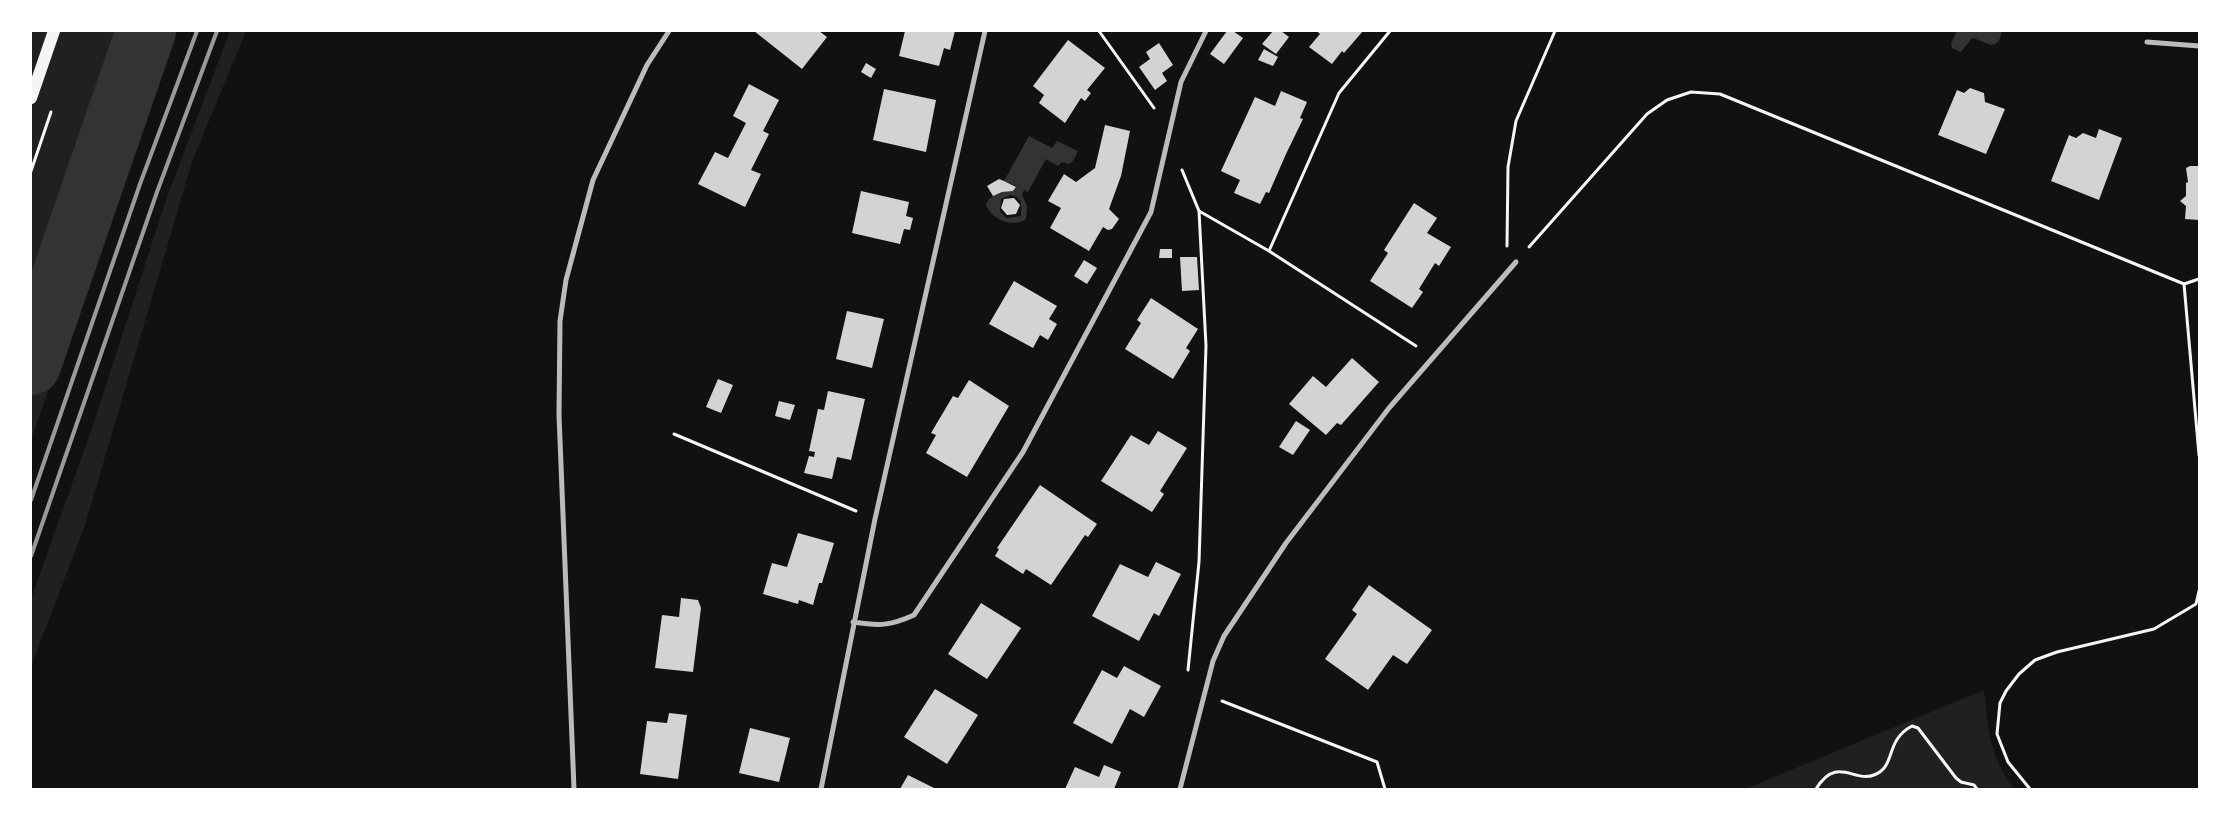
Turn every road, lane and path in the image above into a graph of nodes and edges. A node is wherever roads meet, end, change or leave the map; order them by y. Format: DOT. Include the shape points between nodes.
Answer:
graph roads {
  1 [pos="54,31"];
  2 [pos="669,31"];
  3 [pos="985,31"];
  4 [pos="1100,31"];
  5 [pos="1206,31"];
  6 [pos="1390,31"];
  7 [pos="1554,31"];
  8 [pos="2148,42"];
  9 [pos="2199,46"];
  10 [pos="31,98"];
  11 [pos="1168,138"];
  12 [pos="1199,210"];
  13 [pos="1269,251"];
  14 [pos="1516,262"];
  15 [pos="2199,279"];
  16 [pos="2184,284"];
  17 [pos="1434,357"];
  18 [pos="674,434"];
  19 [pos="2199,455"];
  20 [pos="875,519"];
  21 [pos="2199,591"];
  22 [pos="854,622"];
  23 [pos="1205,694"];
  24 [pos="574,789"];
  25 [pos="821,789"];
  26 [pos="1180,789"];
  27 [pos="1385,789"];
  28 [pos="1816,789"];
  29 [pos="1977,789"];
  30 [pos="2030,789"];
  1 -- 10 [label="main road"];
  2 -- 24 [label="street" via="647,65 593,180 566,280 560,321 559,415"];
  3 -- 20 [label="street"];
  4 -- 11 [label="path" via="1159,114"];
  5 -- 11 [label="street" via="1181,82"];
  6 -- 13 [label="path" via="1339,93"];
  7 -- 14 [label="path" via="1516,121 1508,167 1507,252"];
  8 -- 9 [label="street"];
  11 -- 12 [label="path"];
  11 -- 22 [label="street" via="1151,212 1023,452 914,615 895,624"];
  12 -- 13 [label="path"];
  12 -- 23 [label="path" via="1206,346 1199,562 1187,680"];
  13 -- 17 [label="path"];
  14 -- 16 [label="path" via="1647,114 1667,100 1691,92 1720,94"];
  14 -- 17 [label="street"];
  15 -- 16 [label="path"];
  16 -- 19 [label="path"];
  17 -- 23 [label="street" via="1389,408 1286,543 1224,636"];
  18 -- 20 [label="path"];
  20 -- 22 [label="street"];
  21 -- 30 [label="path" via="2196,604 2154,629 2057,652 2035,660 2019,674 2000,703 1997,734 2008,762"];
  22 -- 25 [label="street"];
  23 -- 26 [label="street"];
  23 -- 27 [label="path" via="1377,762"];
  28 -- 29 [label="path" via="1821,781 1839,771 1872,776 1879,772 1889,763 1894,740 1912,726 1918,728 1956,778"];
}
